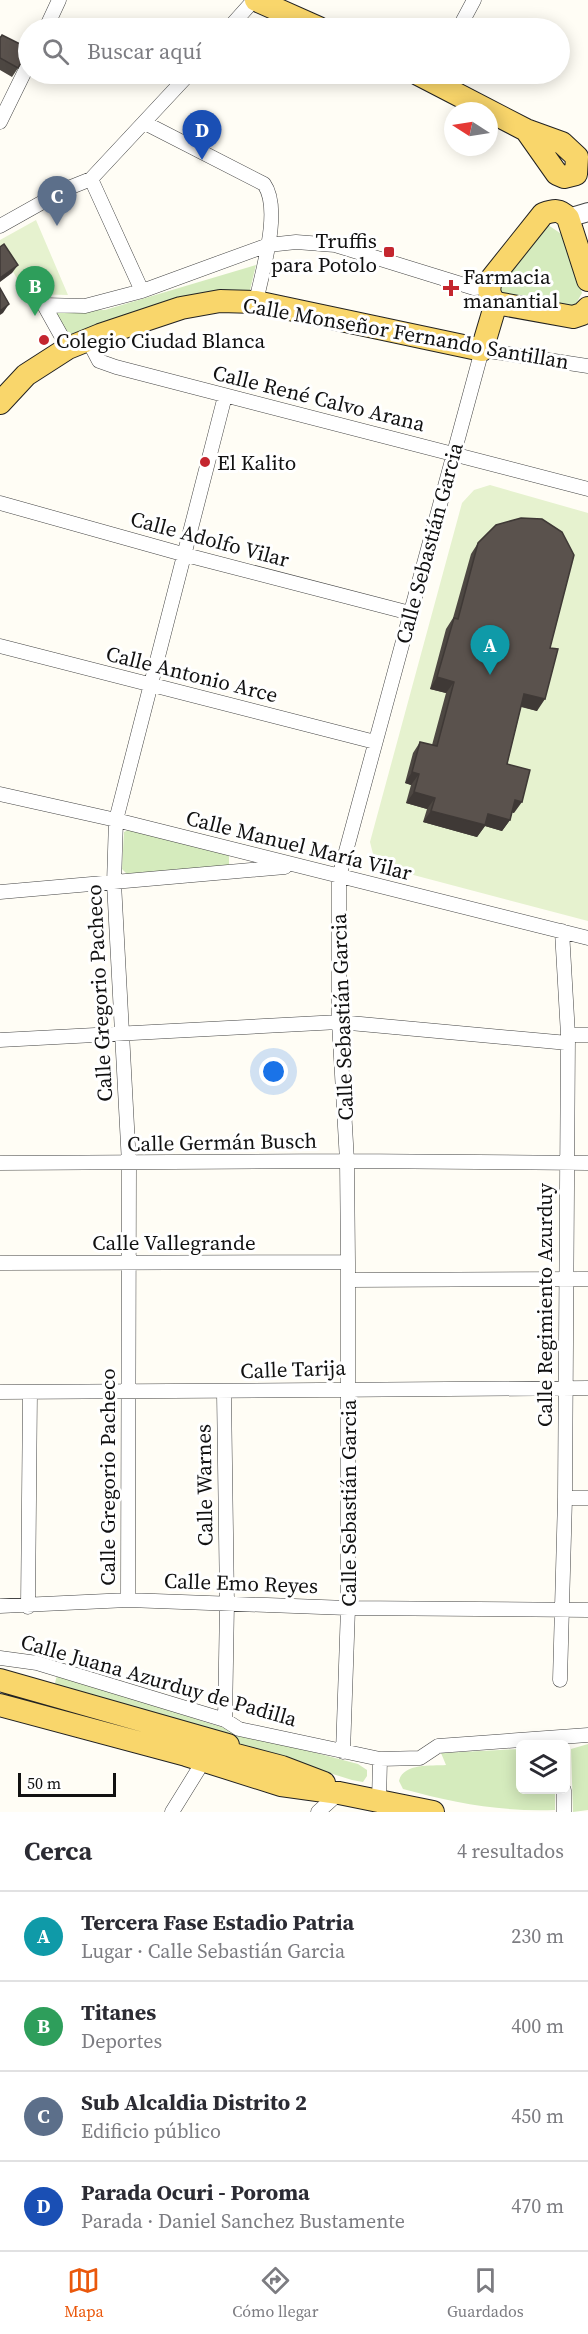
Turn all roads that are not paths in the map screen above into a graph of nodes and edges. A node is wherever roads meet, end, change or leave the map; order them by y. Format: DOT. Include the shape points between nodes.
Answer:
graph roads {
  1 [pos="59,0"];
  2 [pos="255,0"];
  3 [pos="474,0"];
  4 [pos="51,18"];
  5 [pos="238,18"];
  6 [pos="296,18"];
  7 [pos="464,18"];
  8 [pos="19,84"];
  9 [pos="180,84"];
  10 [pos="443,84"];
  11 [pos="0,122"];
  12 [pos="145,123"];
  13 [pos="90,179"];
  14 [pos="571,214"];
  15 [pos="0,226"];
  16 [pos="268,245"];
  17 [pos="588,280"];
  18 [pos="142,291"];
  19 [pos="492,295"];
  20 [pos="256,302"];
  21 [pos="588,308"];
  22 [pos="78,344"];
  23 [pos="482,351"];
  24 [pos="588,366"];
  25 [pos="225,396"];
  26 [pos="0,403"];
  27 [pos="454,453"];
  28 [pos="588,489"];
  29 [pos="0,503"];
  30 [pos="186,555"];
  31 [pos="410,613"];
  32 [pos="0,646"];
  33 [pos="152,686"];
  34 [pos="375,742"];
  35 [pos="0,794"];
  36 [pos="116,820"];
  37 [pos="296,866"];
  38 [pos="339,877"];
  39 [pos="114,883"];
  40 [pos="0,892"];
  41 [pos="562,931"];
  42 [pos="588,938"];
  43 [pos="339,1022"];
  44 [pos="121,1034"];
  45 [pos="588,1035"];
  46 [pos="568,1039"];
  47 [pos="0,1040"];
  48 [pos="347,1161"];
  49 [pos="566,1162"];
  50 [pos="0,1163"];
  51 [pos="588,1163"];
  52 [pos="129,1164"];
  53 [pos="348,1262"];
  54 [pos="0,1263"];
  55 [pos="128,1263"];
  56 [pos="565,1279"];
  57 [pos="588,1279"];
  58 [pos="348,1280"];
  59 [pos="348,1388"];
  60 [pos="588,1388"];
  61 [pos="564,1389"];
  62 [pos="128,1391"];
  63 [pos="0,1392"];
  64 [pos="30,1392"];
  65 [pos="224,1392"];
  66 [pos="565,1498"];
  67 [pos="588,1498"];
  68 [pos="128,1600"];
  69 [pos="226,1603"];
  70 [pos="0,1606"];
  71 [pos="28,1607"];
  72 [pos="348,1608"];
  73 [pos="561,1610"];
  74 [pos="588,1610"];
  75 [pos="0,1658"];
  76 [pos="0,1680"];
  77 [pos="560,1680"];
  78 [pos="0,1692"];
  79 [pos="0,1705"];
  80 [pos="0,1719"];
  81 [pos="225,1720"];
  82 [pos="588,1735"];
  83 [pos="567,1740"];
  84 [pos="516,1743"];
  85 [pos="343,1752"];
  86 [pos="191,1756"];
  87 [pos="380,1759"];
  88 [pos="281,1776"];
  89 [pos="339,1793"];
  90 [pos="564,1794"];
  91 [pos="379,1802"];
  92 [pos="419,1811"];
  93 [pos="172,1812"];
  94 [pos="318,1812"];
  95 [pos="564,1812"];
  1 -- 4 [label="street"];
  2 -- 5 [label="street"];
  2 -- 6 [label="main road"];
  3 -- 7 [label="street"];
  8 -- 11 [label="street"];
  9 -- 12 [label="street"];
  10 -- 14 [label="main road" via="552,149 568,147 578,162 576,174 564,177"];
  12 -- 13 [label="street"];
  12 -- 16 [label="street" via="264,184 272,194"];
  13 -- 15 [label="street"];
  13 -- 18 [label="street"];
  14 -- 17 [label="main road"];
  14 -- 19 [label="main road, Calle Sebastián Garcia" via="543,214 492,278"];
  16 -- 18 [label="street"];
  16 -- 19 [label="street" via="335,245"];
  16 -- 20 [label="street"];
  18 -- 22 [label="street, Calle René Calvo Arana" via="85,306 44,305"];
  19 -- 21 [label="main road" via="573,317"];
  19 -- 23 [label="main road, Calle Sebastián Garcia"];
  20 -- 22 [label="main road, Calle Monseñor Fernando Santillan" via="220,301 181,308"];
  20 -- 23 [label="main road, Calle Monseñor Fernando Santillan"];
  22 -- 25 [label="street, Calle René Calvo Arana" via="99,361"];
  22 -- 26 [label="main road, Calle Monseñor Fernando Santillan" via="27,375"];
  23 -- 24 [label="street, Calle Monseñor Fernando Santillan"];
  23 -- 27 [label="street, Calle Sebastián Garcia"];
  25 -- 27 [label="street, Calle René Calvo Arana"];
  25 -- 30 [label="street, Calle Gregorio Pacheco"];
  27 -- 28 [label="street, Calle René Calvo Arana"];
  27 -- 31 [label="street, Calle Sebastián Garcia"];
  29 -- 30 [label="street, Calle Adolfo Vilar"];
  30 -- 31 [label="street, Calle Adolfo Vilar"];
  30 -- 33 [label="street, Calle Gregorio Pacheco"];
  31 -- 34 [label="street, Calle Sebastián Garcia"];
  32 -- 33 [label="street, Calle Antonio Arce"];
  33 -- 34 [label="street, Calle Antonio Arce"];
  33 -- 36 [label="street, Calle Gregorio Pacheco"];
  34 -- 38 [label="street, Calle Sebastián Garcia"];
  35 -- 36 [label="street, Calle Manuel María Vilar"];
  36 -- 37 [label="street, Calle Manuel María Vilar"];
  36 -- 39 [label="street, Calle Gregorio Pacheco"];
  37 -- 38 [label="street, Calle Manuel María Vilar"];
  37 -- 39 [label="street"];
  38 -- 41 [label="street, Calle Manuel María Vilar"];
  38 -- 43 [label="street, Calle Sebastián Garcia"];
  39 -- 40 [label="street"];
  39 -- 44 [label="street, Calle Gregorio Pacheco"];
  41 -- 42 [label="street, Calle Manuel María Vilar"];
  41 -- 46 [label="street, Calle Regimiento Azurduy"];
  43 -- 44 [label="street"];
  43 -- 46 [label="street"];
  43 -- 48 [label="street, Calle Sebastián Garcia"];
  44 -- 47 [label="street"];
  44 -- 52 [label="street, Calle Gregorio Pacheco"];
  45 -- 46 [label="street"];
  46 -- 49 [label="street, Calle Regimiento Azurduy"];
  48 -- 49 [label="street, Calle Germán Busch"];
  48 -- 52 [label="street, Calle Germán Busch"];
  48 -- 53 [label="street, Calle Sebastián Garcia"];
  49 -- 51 [label="street, Calle Germán Busch"];
  49 -- 56 [label="street, Calle Regimiento Azurduy"];
  50 -- 52 [label="street, Calle Germán Busch"];
  52 -- 55 [label="street, Calle Gregorio Pacheco"];
  53 -- 55 [label="street, Calle Vallegrande"];
  53 -- 58 [label="street, Calle Sebastián Garcia"];
  54 -- 55 [label="street, Calle Vallegrande"];
  55 -- 62 [label="street, Calle Gregorio Pacheco"];
  56 -- 57 [label="street"];
  56 -- 58 [label="street"];
  56 -- 61 [label="street, Calle Regimiento Azurduy"];
  58 -- 59 [label="street, Calle Sebastián Garcia"];
  59 -- 61 [label="street, Calle Tarija"];
  59 -- 65 [label="street, Calle Tarija"];
  59 -- 72 [label="street, Calle Sebastián Garcia"];
  60 -- 61 [label="street, Calle Tarija"];
  61 -- 66 [label="street, Calle Regimiento Azurduy"];
  62 -- 64 [label="street, Calle Tarija"];
  62 -- 65 [label="street, Calle Tarija"];
  62 -- 68 [label="street, Calle Gregorio Pacheco"];
  63 -- 64 [label="street, Calle Tarija"];
  64 -- 71 [label="street"];
  65 -- 69 [label="street, Calle Warnes"];
  66 -- 67 [label="street"];
  66 -- 73 [label="street, Calle Regimiento Azurduy"];
  68 -- 69 [label="street, Calle Emo Reyes"];
  68 -- 71 [label="street, Calle Emo Reyes"];
  69 -- 72 [label="street, Calle Emo Reyes"];
  69 -- 81 [label="street, Calle Warnes"];
  70 -- 71 [label="street, Calle Emo Reyes"];
  72 -- 73 [label="street, Calle Emo Reyes"];
  72 -- 85 [label="street, Calle Sebastián Garcia"];
  73 -- 74 [label="street, Calle Emo Reyes"];
  73 -- 77 [label="street, Calle Regimiento Azurduy"];
  75 -- 81 [label="street, Calle Juana Azurduy de Padilla" via="37,1663"];
  76 -- 88 [label="main road" via="259,1755"];
  78 -- 86 [label="main road"];
  79 -- 86 [label="main road"];
  80 -- 86 [label="main road"];
  81 -- 85 [label="street, Calle Juana Azurduy de Padilla" via="239,1729"];
  82 -- 83 [label="street, Calle Juana Azurduy de Padilla"];
  84 -- 87 [label="street, Calle Juana Azurduy de Padilla" via="438,1746 420,1758"];
  85 -- 87 [label="street, Calle Juana Azurduy de Padilla"];
  86 -- 88 [label="main road"];
  86 -- 93 [label="street"];
  87 -- 91 [label="street"];
  88 -- 89 [label="main road"];
  89 -- 91 [label="main road"];
  89 -- 94 [label="street"];
  90 -- 95 [label="street"];
  91 -- 92 [label="main road"];
}
